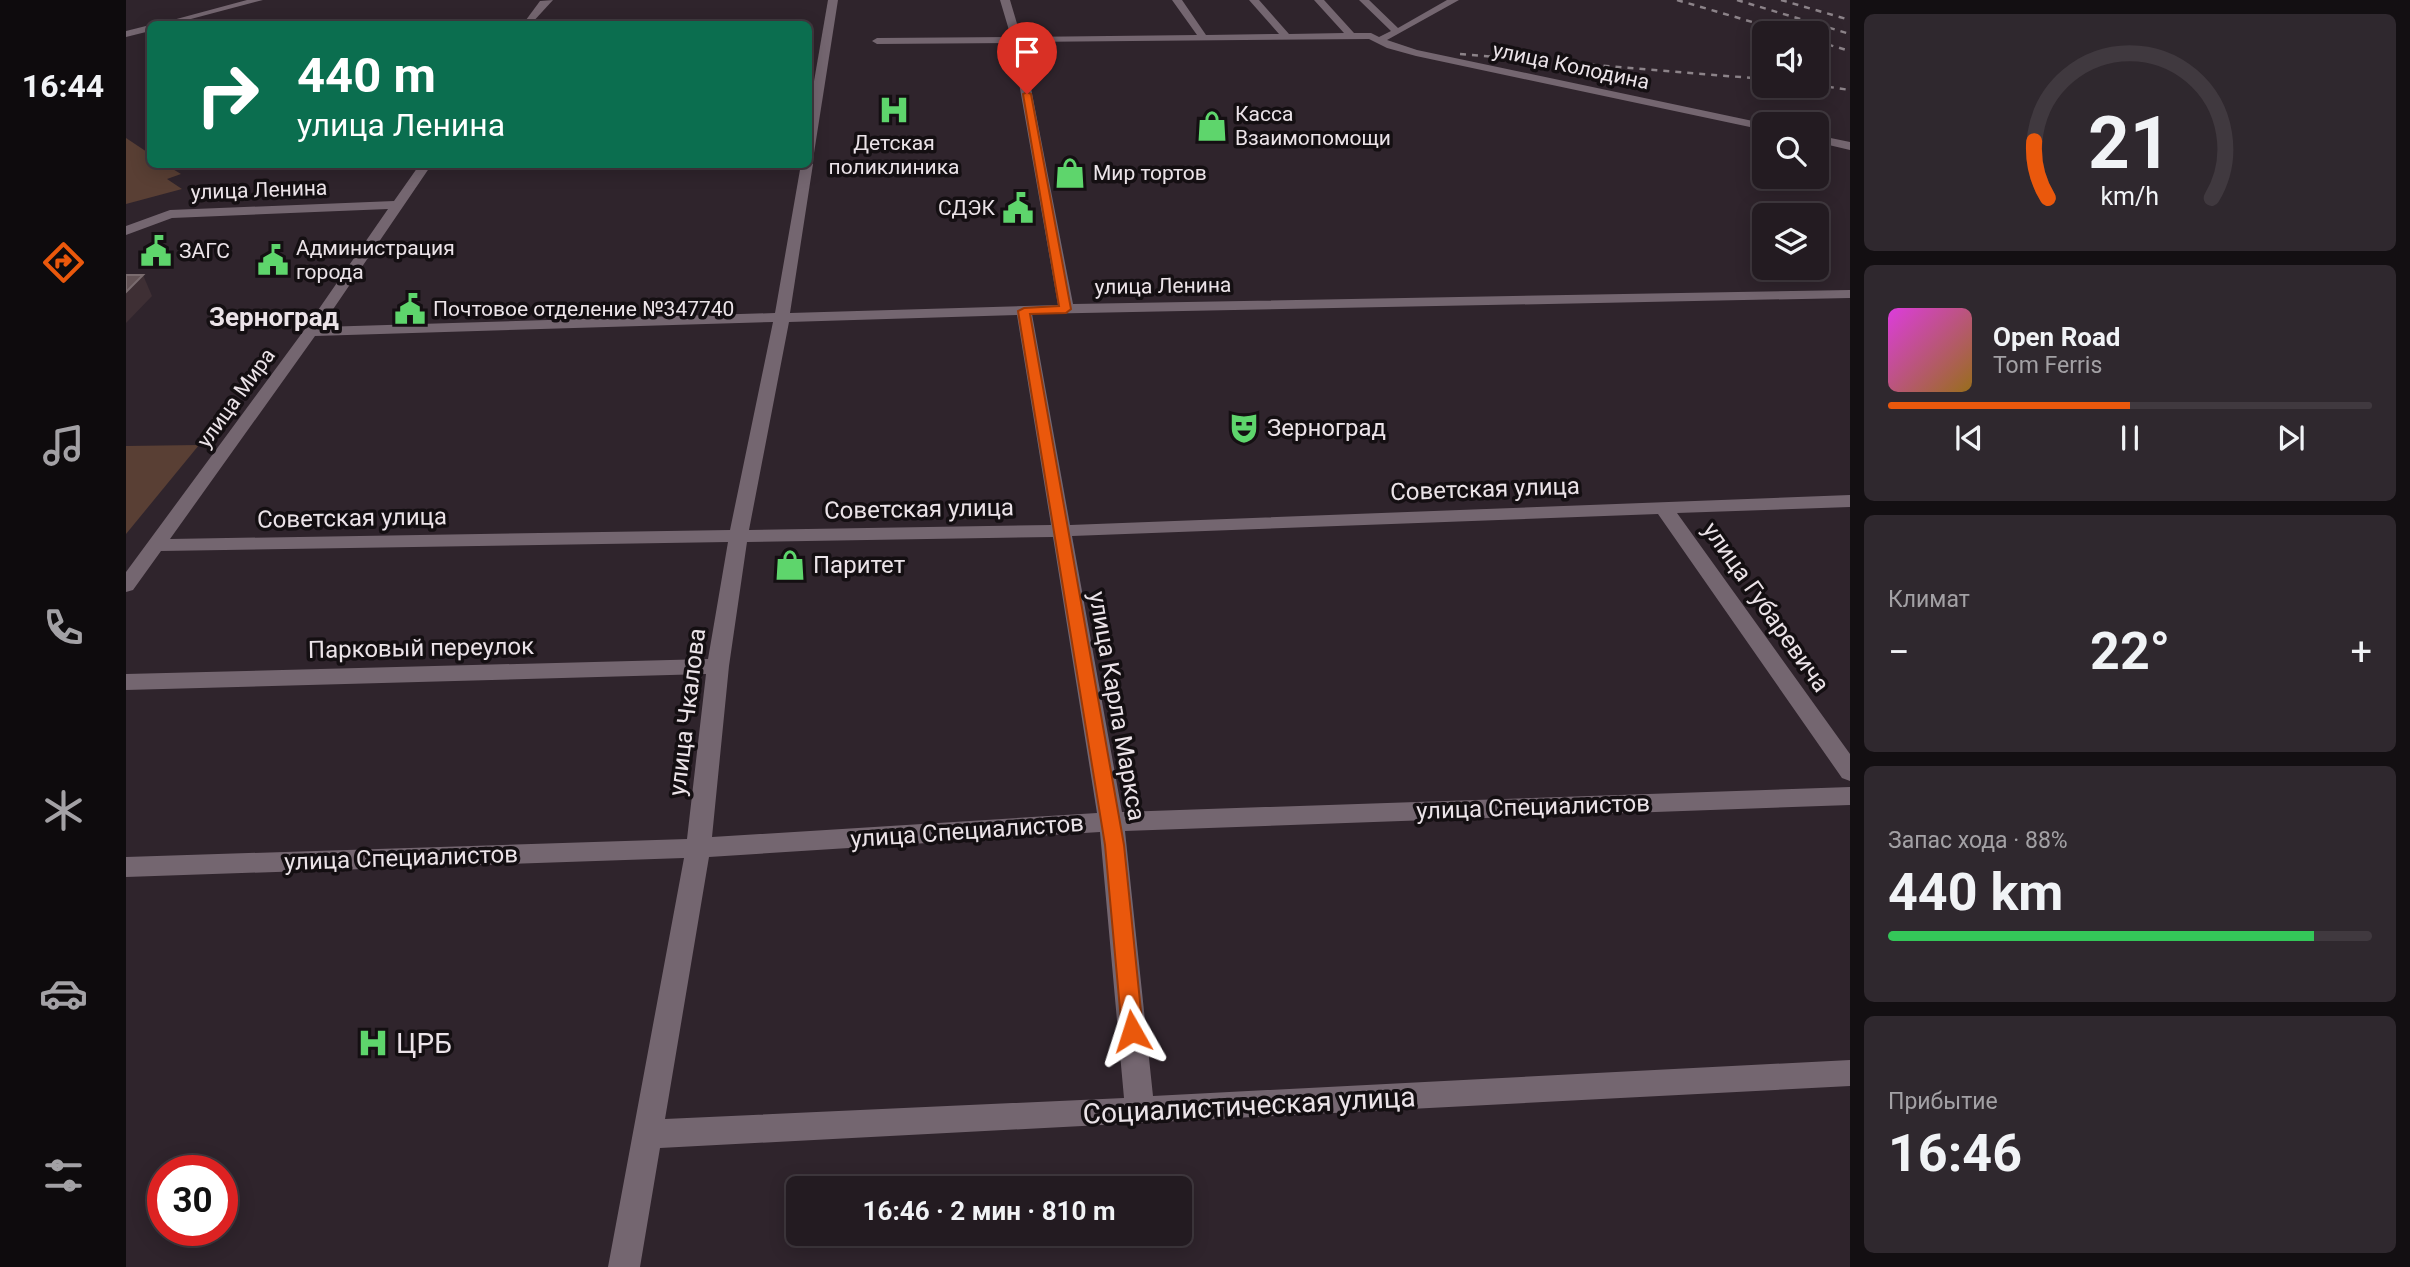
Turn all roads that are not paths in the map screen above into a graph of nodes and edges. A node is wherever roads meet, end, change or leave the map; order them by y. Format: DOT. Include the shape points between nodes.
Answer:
graph roads {
  1 [pos="258,0"];
  2 [pos="548,0"];
  3 [pos="834,0"];
  4 [pos="1004,0"];
  5 [pos="1177,0"];
  6 [pos="1254,0"];
  7 [pos="1319,0"];
  8 [pos="1364,0"];
  9 [pos="1454,0"];
  10 [pos="175,21"];
  11 [pos="530,21"];
  12 [pos="147,29"];
  13 [pos="1398,32"];
  14 [pos="126,34"];
  15 [pos="1349,34"];
  16 [pos="1284,35"];
  17 [pos="1203,37"];
  18 [pos="1376,38"];
  19 [pos="877,41"];
  20 [pos="1017,41"];
  21 [pos="1752,124"];
  22 [pos="812,129"];
  23 [pos="1829,141"];
  24 [pos="1850,146"];
  25 [pos="423,168"];
  26 [pos="806,168"];
  27 [pos="397,205"];
  28 [pos="126,231"];
  29 [pos="1850,294"];
  30 [pos="1066,309"];
  31 [pos="1024,311"];
  32 [pos="782,317"];
  33 [pos="310,332"];
  34 [pos="1850,500"];
  35 [pos="1663,506"];
  36 [pos="1060,531"];
  37 [pos="738,537"];
  38 [pos="156,545"];
  39 [pos="126,586"];
  40 [pos="718,666"];
  41 [pos="126,681"];
  42 [pos="1850,772"];
  43 [pos="1850,796"];
  44 [pos="1111,822"];
  45 [pos="698,848"];
  46 [pos="126,867"];
  47 [pos="1850,1073"];
  48 [pos="1140,1111"];
  49 [pos="647,1134"];
  50 [pos="624,1267"];
  1 -- 10 [label="street"];
  2 -- 11 [label="street"];
  3 -- 22 [label="street"];
  4 -- 20 [label="street"];
  5 -- 17 [label="street"];
  6 -- 16 [label="street"];
  7 -- 15 [label="street"];
  8 -- 13 [label="street"];
  9 -- 13 [label="street"];
  12 -- 14 [label="street"];
  13 -- 18 [label="street"];
  15 -- 16 [label="street, улица Колодина"];
  15 -- 18 [label="street, улица Колодина"];
  16 -- 17 [label="street, улица Колодина"];
  17 -- 20 [label="street, улица Колодина"];
  18 -- 21 [label="street, улица Колодина" via="1416,52"];
  19 -- 20 [label="street, улица Колодина"];
  20 -- 30 [label="street"];
  23 -- 24 [label="street"];
  25 -- 27 [label="street, улица Мира"];
  26 -- 32 [label="street, улица Чкалова"];
  27 -- 28 [label="street, улица Ленина" via="170,214"];
  27 -- 33 [label="street, улица Мира"];
  29 -- 30 [label="street, улица Ленина"];
  30 -- 31 [label="street, улица Ленина"];
  31 -- 32 [label="street, улица Ленина"];
  31 -- 36 [label="street, улица Карла Маркса"];
  32 -- 33 [label="street, улица Ленина"];
  32 -- 37 [label="street, улица Чкалова"];
  33 -- 38 [label="street, улица Мира"];
  34 -- 35 [label="street, Советская улица"];
  35 -- 36 [label="street, Советская улица"];
  35 -- 42 [label="street, улица Губаревича"];
  36 -- 37 [label="street, Советская улица"];
  36 -- 44 [label="street, улица Карла Маркса"];
  37 -- 38 [label="street, Советская улица"];
  37 -- 40 [label="street, улица Чкалова"];
  38 -- 39 [label="street, улица Мира"];
  40 -- 41 [label="street, Парковый переулок"];
  40 -- 45 [label="street, улица Чкалова"];
  43 -- 44 [label="street, улица Специалистов"];
  44 -- 45 [label="street, улица Специалистов"];
  44 -- 48 [label="street, улица Карла Маркса"];
  45 -- 46 [label="street, улица Специалистов"];
  45 -- 49 [label="street, улица Чкалова"];
  47 -- 48 [label="street, Социалистическая улица"];
  48 -- 49 [label="street, Социалистическая улица"];
  49 -- 50 [label="street, улица Чкалова"];
}
